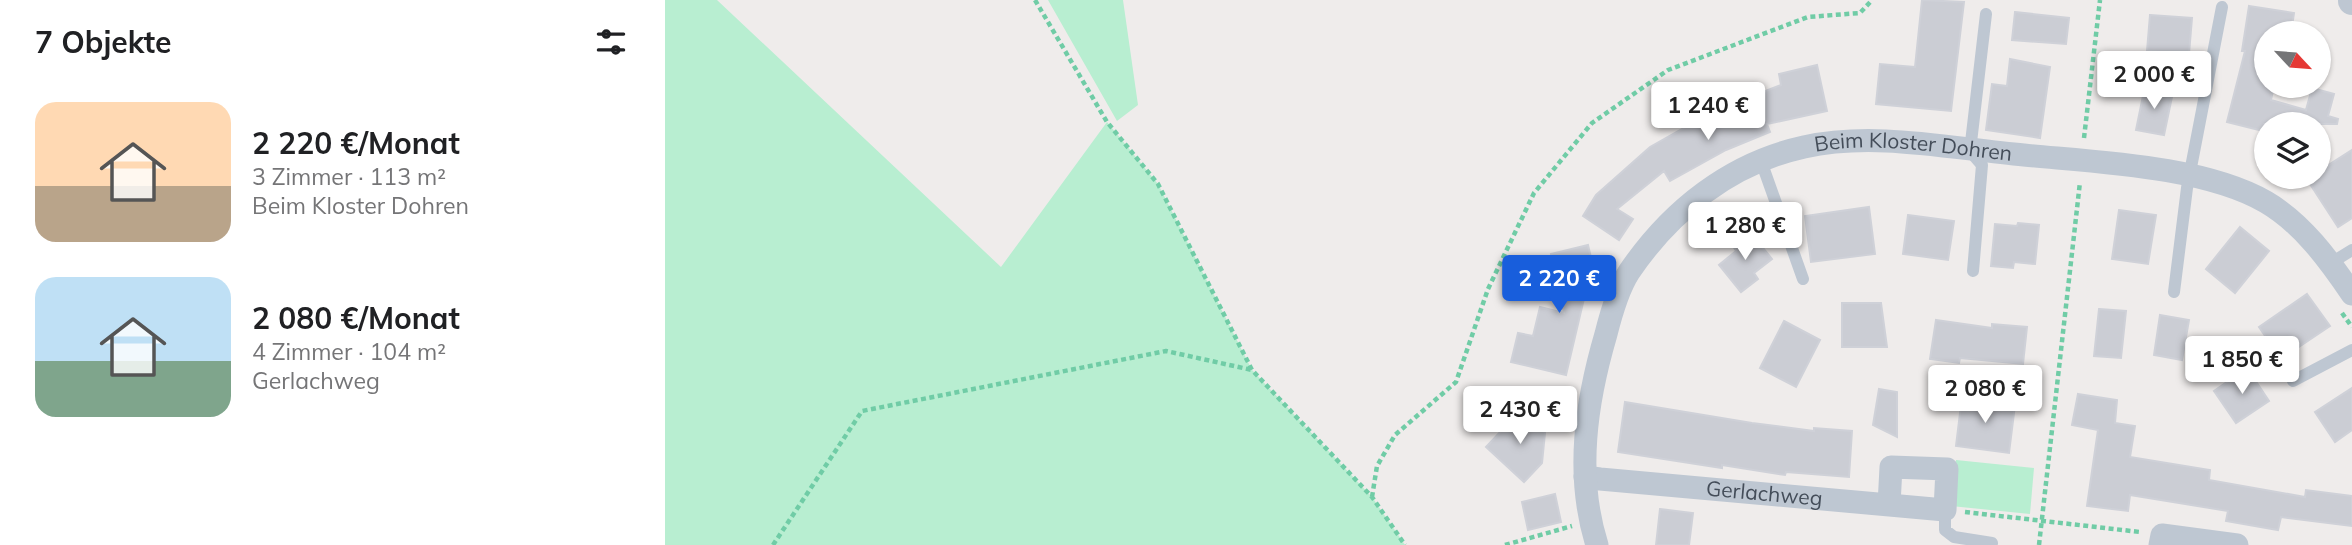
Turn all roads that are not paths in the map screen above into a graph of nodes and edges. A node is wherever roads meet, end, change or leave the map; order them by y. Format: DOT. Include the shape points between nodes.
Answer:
graph roads {
  1 [pos="2222,7"];
  2 [pos="1986,14"];
  3 [pos="1970,151"];
  4 [pos="1761,162"];
  5 [pos="2189,176"];
  6 [pos="2352,250"];
  7 [pos="2331,263"];
  8 [pos="1973,271"];
  9 [pos="1803,279"];
  10 [pos="2174,292"];
  11 [pos="2345,300"];
  12 [pos="2352,350"];
  13 [pos="2294,381"];
  14 [pos="1585,477"];
  15 [pos="1889,505"];
  16 [pos="1945,510"];
  17 [pos="2161,540"];
  18 [pos="1992,542"];
  19 [pos="2207,543"];
  20 [pos="1597,545"];
  21 [pos="2237,545"];
  1 -- 5 [label="lane"];
  2 -- 3 [label="lane"];
  3 -- 4 [label="street, Beim Kloster Dohren" via="1881,141 1836,143 1804,147"];
  3 -- 5 [label="street, Beim Kloster Dohren" via="2081,174"];
  3 -- 8 [label="lane" via="1982,165"];
  4 -- 9 [label="lane"];
  4 -- 14 [label="street, Beim Kloster Dohren" via="1722,179 1687,204 1628,274 1590,391"];
  5 -- 7 [label="street, Beim Kloster Dohren" via="2229,184 2267,202"];
  5 -- 10 [label="lane"];
  6 -- 7 [label="lane"];
  7 -- 11 [label="street, Beim Kloster Dohren"];
  12 -- 13 [label="lane"];
  14 -- 15 [label="street, Gerlachweg"];
  14 -- 20 [label="street, Beim Kloster Dohren"];
  15 -- 16 [label="street, Gerlachweg"];
  15 -- 16 [label="street" via="1891,467 1947,469"];
  16 -- 18 [label="lane" via="1945,530 1954,537"];
  17 -- 19 [label="street"];
  19 -- 21 [label="street"];
}
